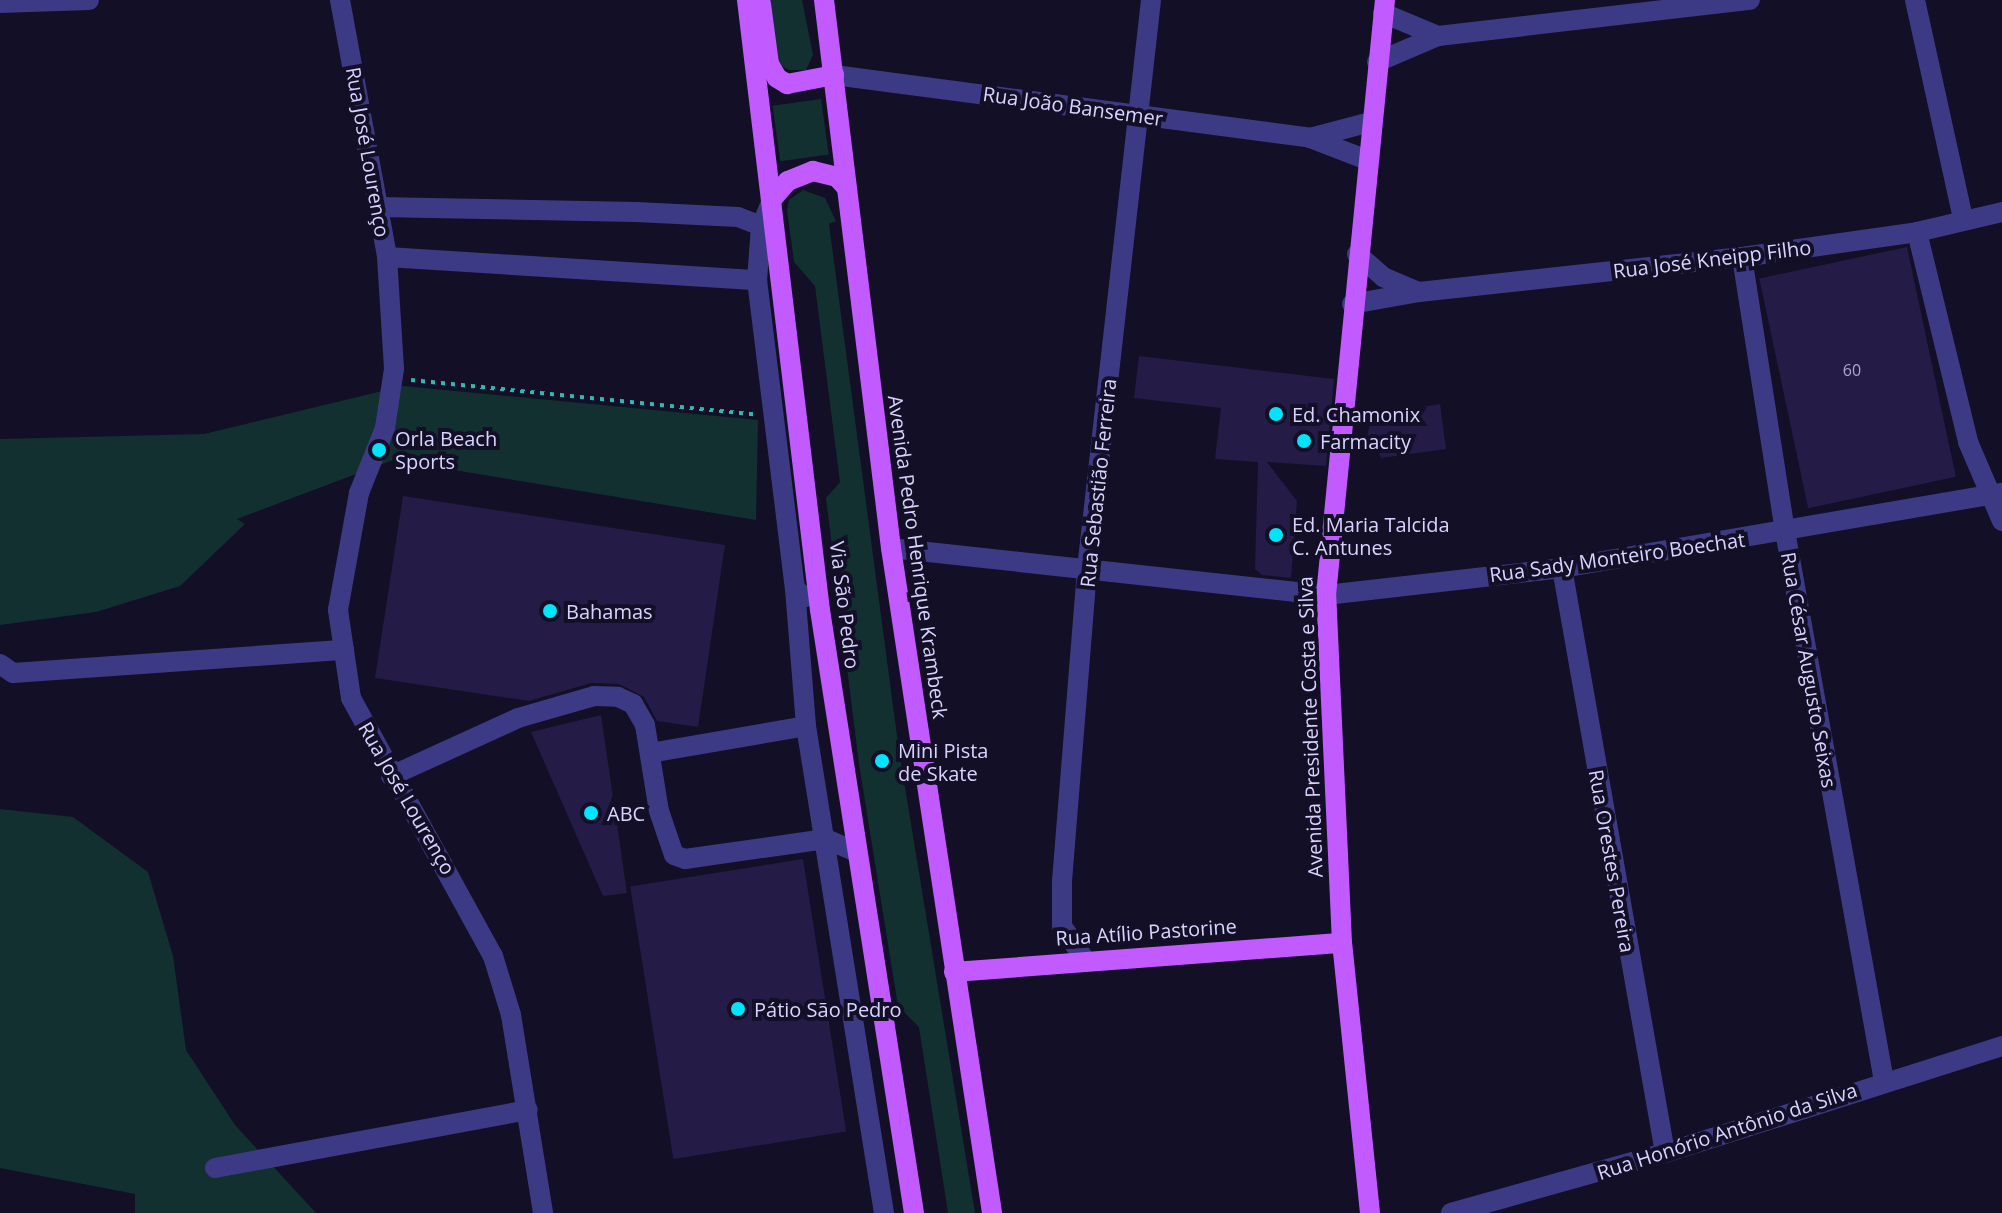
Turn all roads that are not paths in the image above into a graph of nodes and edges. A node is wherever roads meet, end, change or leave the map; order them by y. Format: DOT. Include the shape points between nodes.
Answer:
graph roads {
  1 [pos="89,0"];
  2 [pos="340,0"];
  3 [pos="747,0"];
  4 [pos="760,0"];
  5 [pos="824,0"];
  6 [pos="1151,0"];
  7 [pos="1750,0"];
  8 [pos="1915,0"];
  9 [pos="0,3"];
  10 [pos="1384,7"];
  11 [pos="1438,36"];
  12 [pos="1377,62"];
  13 [pos="834,75"];
  14 [pos="1140,114"];
  15 [pos="1370,122"];
  16 [pos="1310,138"];
  17 [pos="1365,159"];
  18 [pos="846,187"];
  19 [pos="773,198"];
  20 [pos="378,207"];
  21 [pos="2002,212"];
  22 [pos="1963,219"];
  23 [pos="761,226"];
  24 [pos="1917,232"];
  25 [pos="1357,254"];
  26 [pos="387,257"];
  27 [pos="1742,257"];
  28 [pos="757,280"];
  29 [pos="1419,292"];
  30 [pos="1352,304"];
  31 [pos="1996,494"];
  32 [pos="2002,521"];
  33 [pos="1785,531"];
  34 [pos="891,548"];
  35 [pos="1562,568"];
  36 [pos="1087,569"];
  37 [pos="795,589"];
  38 [pos="1326,595"];
  39 [pos="820,610"];
  40 [pos="344,650"];
  41 [pos="0,664"];
  42 [pos="806,726"];
  43 [pos="650,753"];
  44 [pos="391,776"];
  45 [pos="826,839"];
  46 [pos="854,851"];
  47 [pos="1342,943"];
  48 [pos="1085,960"];
  49 [pos="954,972"];
  50 [pos="2002,1046"];
  51 [pos="1884,1081"];
  52 [pos="528,1110"];
  53 [pos="1665,1153"];
  54 [pos="215,1168"];
  55 [pos="543,1213"];
  56 [pos="884,1213"];
  57 [pos="914,1213"];
  58 [pos="992,1213"];
  59 [pos="1370,1213"];
  60 [pos="1451,1213"];
  1 -- 9 [label="street"];
  2 -- 20 [label="street, Rua José Lourenço"];
  3 -- 19 [label="main road, Via São Pedro"];
  4 -- 13 [label="main road" via="769,64 777,78 787,84"];
  5 -- 13 [label="main road, Avenida Pedro Henrique Krambeck"];
  6 -- 14 [label="street, Rua Sebastião Ferreira"];
  7 -- 11 [label="street"];
  8 -- 22 [label="street"];
  10 -- 11 [label="street"];
  10 -- 12 [label="main road, Avenida Presidente Costa e Silva"];
  11 -- 12 [label="street"];
  12 -- 15 [label="main road, Avenida Presidente Costa e Silva"];
  13 -- 14 [label="street, Rua João Bansemer"];
  13 -- 18 [label="main road, Avenida Pedro Henrique Krambeck"];
  14 -- 16 [label="street, Rua João Bansemer"];
  14 -- 36 [label="street, Rua Sebastião Ferreira"];
  15 -- 16 [label="street, Rua João Bansemer"];
  15 -- 17 [label="main road, Avenida Presidente Costa e Silva"];
  16 -- 17 [label="street, Rua João Bansemer"];
  17 -- 25 [label="main road, Avenida Presidente Costa e Silva"];
  18 -- 19 [label="main road" via="837,177 813,171 788,181"];
  18 -- 34 [label="main road, Avenida Pedro Henrique Krambeck"];
  19 -- 23 [label="street"];
  19 -- 39 [label="main road, Via São Pedro"];
  20 -- 23 [label="street" via="738,217"];
  20 -- 26 [label="street, Rua José Lourenço"];
  21 -- 22 [label="street, Rua José Kneipp Filho"];
  22 -- 24 [label="street, Rua José Kneipp Filho"];
  23 -- 28 [label="street"];
  24 -- 27 [label="street, Rua José Kneipp Filho"];
  24 -- 31 [label="street" via="1968,442"];
  25 -- 29 [label="street, Rua José Kneipp Filho" via="1383,277"];
  25 -- 30 [label="main road, Avenida Presidente Costa e Silva"];
  26 -- 28 [label="street"];
  26 -- 40 [label="street, Rua José Lourenço" via="393,378 385,428 359,493 338,610"];
  27 -- 29 [label="street, Rua José Kneipp Filho"];
  27 -- 33 [label="street, Rua César Augusto Seixas"];
  28 -- 37 [label="street"];
  29 -- 30 [label="street, Rua José Kneipp Filho"];
  30 -- 38 [label="main road, Avenida Presidente Costa e Silva"];
  31 -- 32 [label="street"];
  31 -- 33 [label="street, Rua Sady Monteiro Boechat"];
  33 -- 35 [label="street, Rua Sady Monteiro Boechat"];
  33 -- 51 [label="street, Rua César Augusto Seixas"];
  34 -- 36 [label="street, Rua Sady Monteiro Boechat"];
  34 -- 49 [label="main road, Avenida Pedro Henrique Krambeck"];
  35 -- 38 [label="street, Rua Sady Monteiro Boechat"];
  35 -- 53 [label="street, Rua Orestes Pereira"];
  36 -- 38 [label="street, Rua Sady Monteiro Boechat"];
  36 -- 48 [label="street, Rua Sebastião Ferreira" via="1060,911 1066,937"];
  37 -- 39 [label="street"];
  37 -- 42 [label="street"];
  38 -- 47 [label="main road, Avenida Presidente Costa e Silva"];
  39 -- 46 [label="main road, Via São Pedro"];
  40 -- 41 [label="street" via="13,673"];
  40 -- 44 [label="street, Rua José Lourenço" via="351,698"];
  42 -- 43 [label="street"];
  42 -- 45 [label="street"];
  43 -- 44 [label="street" via="633,704 594,696 518,718"];
  43 -- 45 [label="street" via="667,845 685,859"];
  44 -- 52 [label="street, Rua José Lourenço" via="463,894 493,956 511,1015"];
  45 -- 46 [label="street"];
  45 -- 56 [label="street"];
  46 -- 57 [label="main road, Via São Pedro"];
  47 -- 48 [label="main road, Rua Atílio Pastorine"];
  47 -- 59 [label="main road, Avenida Presidente Costa e Silva"];
  48 -- 49 [label="main road, Rua Atílio Pastorine"];
  49 -- 58 [label="main road, Avenida Pedro Henrique Krambeck"];
  50 -- 51 [label="street, Rua Honório Antônio da Silva"];
  51 -- 53 [label="street, Rua Honório Antônio da Silva"];
  52 -- 54 [label="street"];
  52 -- 55 [label="street, Rua José Lourenço"];
  53 -- 60 [label="street, Rua Honório Antônio da Silva"];
}
